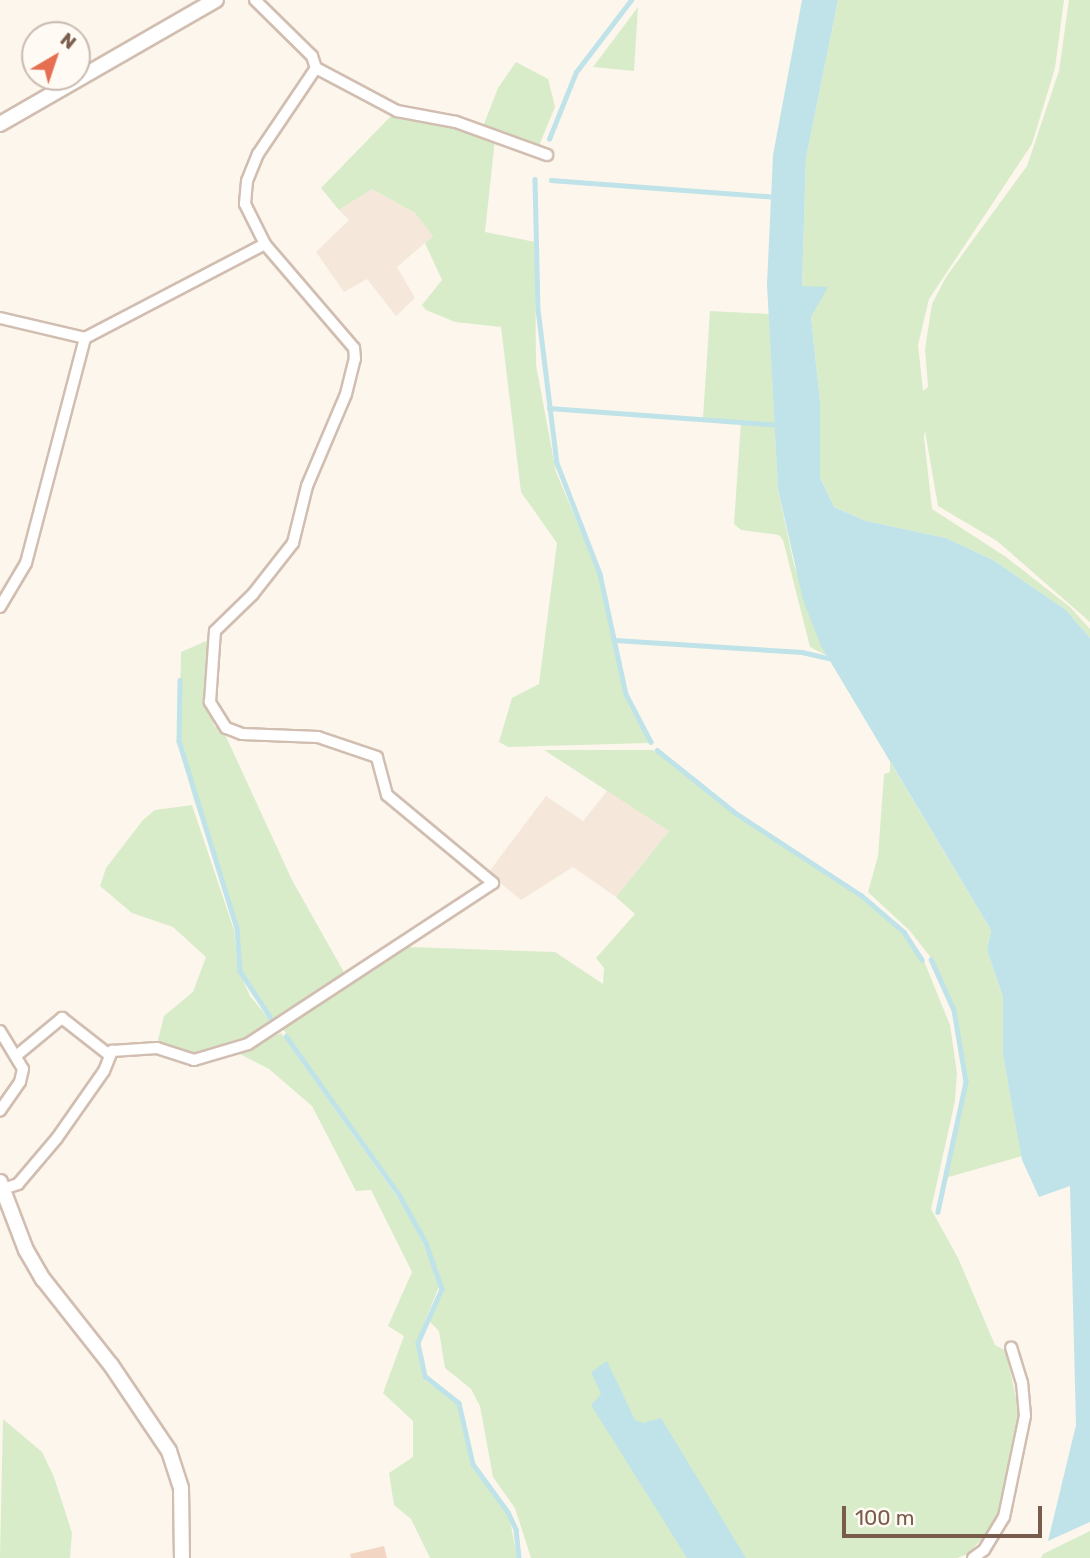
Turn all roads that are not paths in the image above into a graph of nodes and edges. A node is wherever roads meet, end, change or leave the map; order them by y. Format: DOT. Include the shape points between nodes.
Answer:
graph roads {
  1 [pos="216,0"];
  2 [pos="255,0"];
  3 [pos="316,68"];
  4 [pos="0,124"];
  5 [pos="547,155"];
  6 [pos="265,244"];
  7 [pos="0,318"];
  8 [pos="85,338"];
  9 [pos="0,607"];
  10 [pos="0,1031"];
  11 [pos="108,1054"];
  12 [pos="16,1056"];
  13 [pos="0,1111"];
  14 [pos="1,1185"];
  15 [pos="1011,1348"];
  16 [pos="182,1558"];
  17 [pos="973,1558"];
  1 -- 4 [label="street"];
  2 -- 3 [label="street" via="312,56"];
  3 -- 5 [label="street" via="397,111 456,122"];
  3 -- 6 [label="street" via="258,154 247,181 245,204"];
  6 -- 8 [label="street"];
  6 -- 11 [label="street" via="354,348 355,359 346,394 307,486 293,543 253,594 215,631 210,702 226,728 242,734 318,737 377,758 387,795 493,883 248,1044 194,1060 157,1048 116,1048"];
  7 -- 8 [label="street"];
  8 -- 9 [label="street" via="26,563"];
  10 -- 12 [label="street"];
  11 -- 12 [label="street" via="62,1018"];
  11 -- 14 [label="street" via="104,1071 57,1138 18,1184"];
  12 -- 13 [label="street" via="22,1075"];
  14 -- 16 [label="street" via="26,1250 43,1279 111,1365 169,1451 181,1488"];
  15 -- 17 [label="street" via="1022,1383 1025,1416 1004,1517 997,1533"];
}
